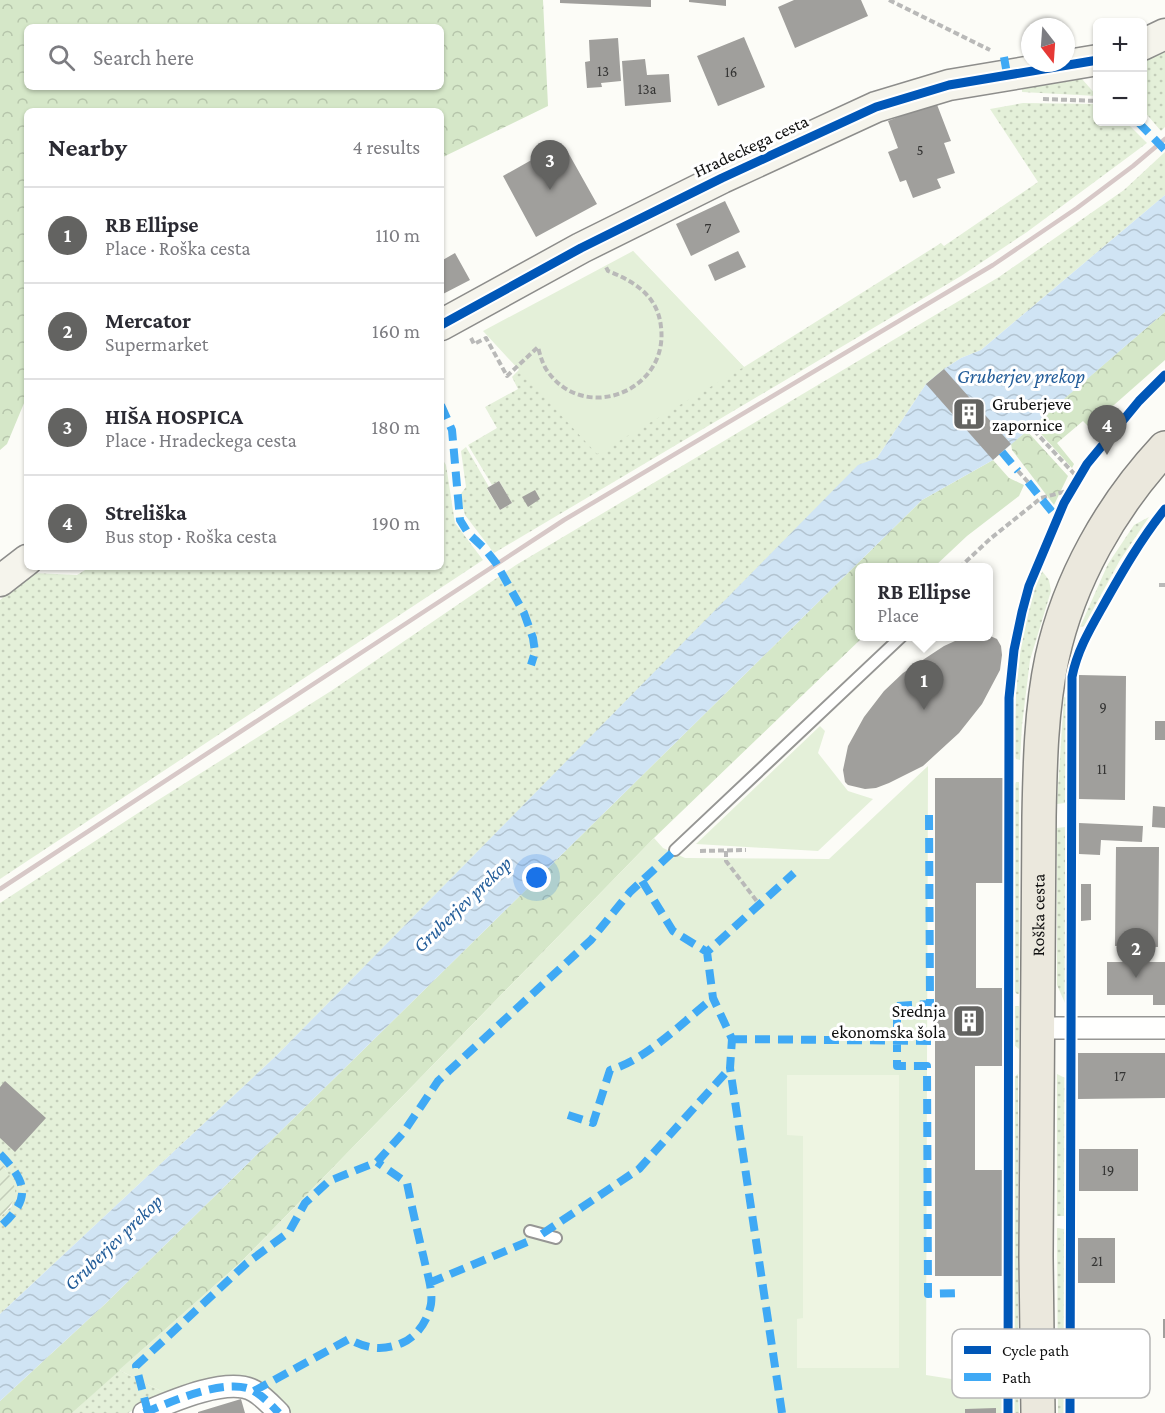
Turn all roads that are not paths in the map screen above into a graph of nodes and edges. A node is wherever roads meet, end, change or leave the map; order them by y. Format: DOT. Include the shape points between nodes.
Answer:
graph roads {
  1 [pos="1165,34"];
  2 [pos="1147,43"];
  3 [pos="1093,61"];
  4 [pos="444,323"];
  5 [pos="1165,448"];
  6 [pos="24,562"];
  7 [pos="0,581"];
  8 [pos="897,641"];
  9 [pos="678,846"];
  10 [pos="1037,1028"];
  11 [pos="1165,1028"];
  12 [pos="530,1231"];
  13 [pos="556,1238"];
  14 [pos="1038,1329"];
  15 [pos="1038,1398"];
  16 [pos="144,1413"];
  17 [pos="279,1413"];
  18 [pos="1038,1413"];
  1 -- 2 [label="street"];
  3 -- 4 [label="street, Hradeckega cesta" via="949,85 876,107 591,243"];
  5 -- 10 [label="main road, Roška cesta" via="1136,480 1103,531 1083,569 1051,660 1040,770"];
  6 -- 7 [label="street"];
  8 -- 9 [label="lane"];
  10 -- 11 [label="street"];
  10 -- 14 [label="main road, Roška cesta"];
  12 -- 13 [label="lane"];
  15 -- 18 [label="main road, Roška cesta"];
  16 -- 17 [label="street" via="187,1396 230,1387 254,1391"];
}
